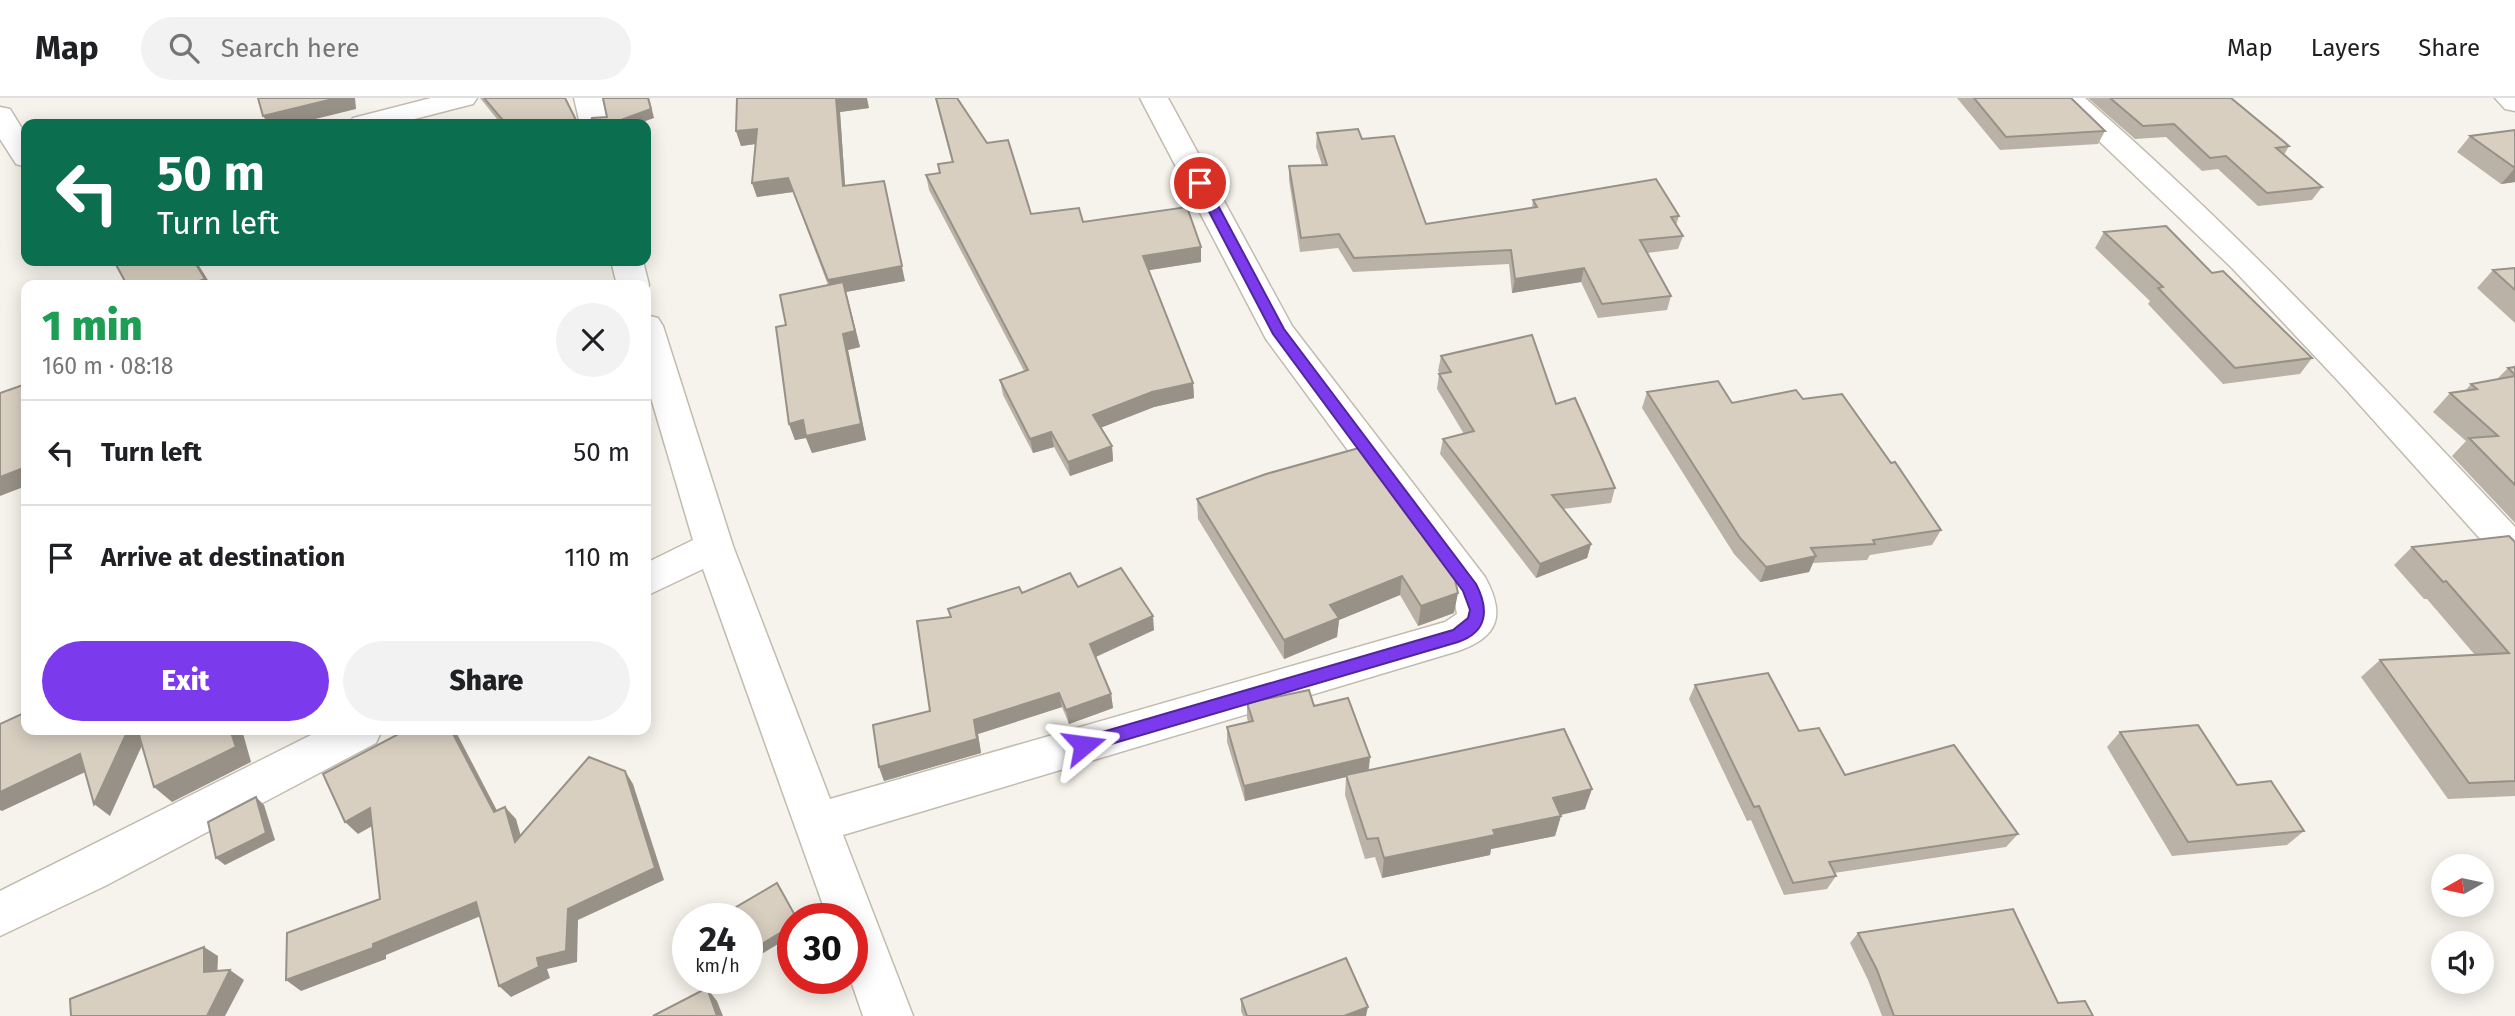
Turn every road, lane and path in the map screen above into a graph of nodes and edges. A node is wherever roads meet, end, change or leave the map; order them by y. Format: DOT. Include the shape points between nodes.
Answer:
graph roads {
  1 [pos="463,98"];
  2 [pos="588,98"];
  3 [pos="1154,98"];
  4 [pos="2068,98"];
  5 [pos="2509,98"];
  6 [pos="2515,103"];
  7 [pos="0,114"];
  8 [pos="382,119"];
  9 [pos="593,119"];
  10 [pos="21,150"];
  11 [pos="651,342"];
  12 [pos="715,545"];
  13 [pos="2515,552"];
  14 [pos="651,578"];
  15 [pos="351,735"];
  16 [pos="817,823"];
  17 [pos="846,903"];
  18 [pos="0,914"];
  19 [pos="868,962"];
  20 [pos="888,1016"];
  1 -- 8 [label="street"];
  2 -- 9 [label="street"];
  3 -- 16 [label="street" via="1278,331 1471,588 1478,610 1476,622 1458,635"];
  4 -- 13 [label="street" via="2119,141 2315,334"];
  5 -- 6 [label="street"];
  7 -- 10 [label="street"];
  11 -- 12 [label="street"];
  12 -- 14 [label="street"];
  12 -- 16 [label="street"];
  15 -- 18 [label="street"];
  16 -- 17 [label="street"];
  19 -- 20 [label="street"];
}
